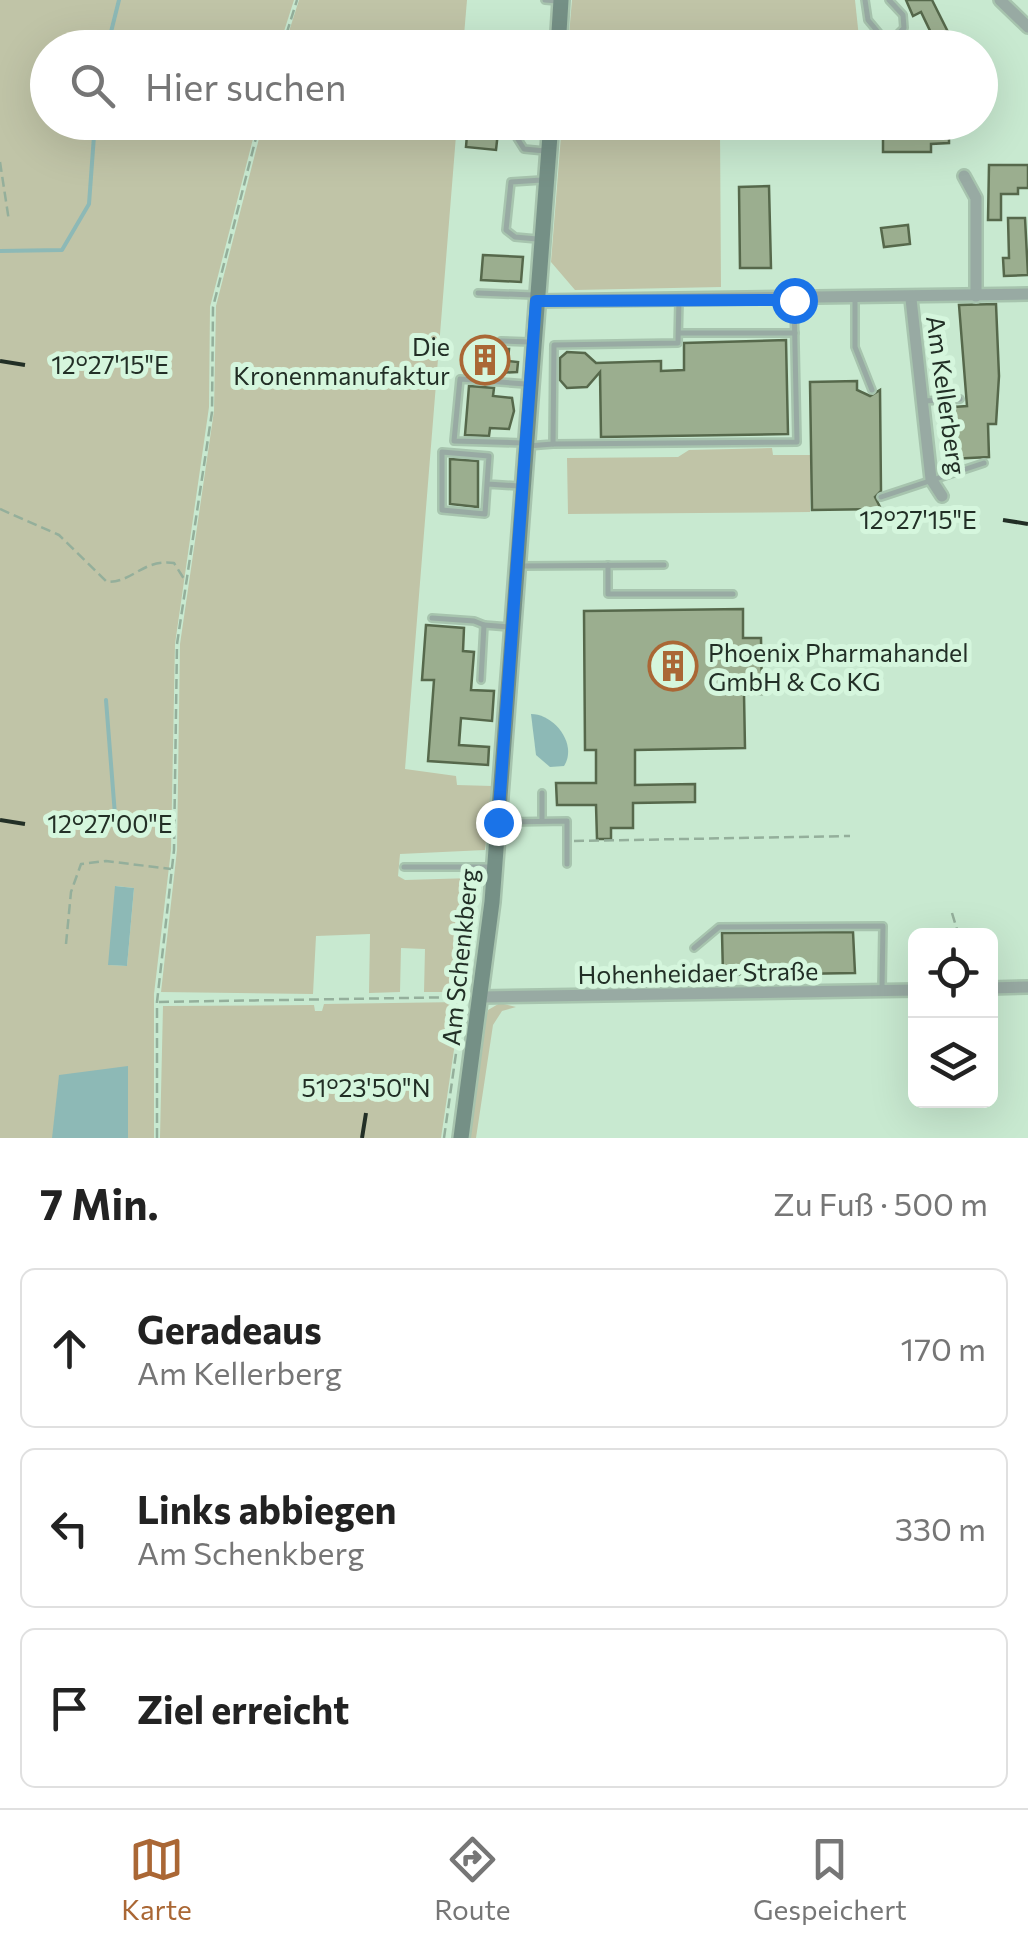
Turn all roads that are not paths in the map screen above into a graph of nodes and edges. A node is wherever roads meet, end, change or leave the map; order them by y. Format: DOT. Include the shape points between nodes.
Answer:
graph roads {
  1 [pos="866,0"];
  2 [pos="889,0"];
  3 [pos="1000,0"];
  4 [pos="556,1"];
  5 [pos="1028,28"];
  6 [pos="557,30"];
  7 [pos="876,30"];
  8 [pos="902,30"];
  9 [pos="518,140"];
  10 [pos="549,140"];
  11 [pos="548,151"];
  12 [pos="964,176"];
  13 [pos="545,180"];
  14 [pos="541,239"];
  15 [pos="478,293"];
  16 [pos="1028,294"];
  17 [pos="976,296"];
  18 [pos="536,298"];
  19 [pos="911,298"];
  20 [pos="855,299"];
  21 [pos="680,300"];
  22 [pos="794,300"];
  23 [pos="679,332"];
  24 [pos="795,333"];
  25 [pos="501,340"];
  26 [pos="533,342"];
  27 [pos="530,384"];
  28 [pos="872,390"];
  29 [pos="960,400"];
  30 [pos="921,402"];
  31 [pos="552,444"];
  32 [pos="526,445"];
  33 [pos="984,464"];
  34 [pos="931,479"];
  35 [pos="487,484"];
  36 [pos="522,487"];
  37 [pos="942,496"];
  38 [pos="881,497"];
  39 [pos="664,564"];
  40 [pos="608,565"];
  41 [pos="516,566"];
  42 [pos="733,594"];
  43 [pos="432,618"];
  44 [pos="484,626"];
  45 [pos="512,627"];
  46 [pos="481,680"];
  47 [pos="542,793"];
  48 [pos="542,821"];
  49 [pos="498,822"];
  50 [pos="567,864"];
  51 [pos="494,866"];
  52 [pos="404,868"];
  53 [pos="694,948"];
  54 [pos="1028,987"];
  55 [pos="998,988"];
  56 [pos="882,990"];
  57 [pos="908,990"];
  58 [pos="482,998"];
  59 [pos="461,1138"];
  1 -- 7 [label="lane"];
  2 -- 8 [label="lane" via="903,15"];
  3 -- 5 [label="street"];
  4 -- 6 [label="main road"];
  9 -- 11 [label="lane" via="524,149"];
  10 -- 11 [label="main road, Am Schenkberg"];
  11 -- 13 [label="main road, Am Schenkberg"];
  12 -- 17 [label="street, Am Kellerberg" via="976,198"];
  13 -- 14 [label="main road, Am Schenkberg"];
  13 -- 14 [label="lane" via="519,179 508,193 506,230"];
  14 -- 18 [label="main road, Am Schenkberg"];
  15 -- 18 [label="lane"];
  16 -- 17 [label="street, Am Kellerberg"];
  17 -- 19 [label="street, Am Kellerberg"];
  18 -- 21 [label="street, Am Kellerberg"];
  18 -- 26 [label="main road, Am Schenkberg"];
  19 -- 20 [label="street, Am Kellerberg"];
  19 -- 30 [label="street, Am Kellerberg"];
  20 -- 22 [label="street, Am Kellerberg"];
  20 -- 28 [label="lane" via="855,347"];
  21 -- 22 [label="street, Am Kellerberg"];
  21 -- 23 [label="lane"];
  22 -- 24 [label="lane"];
  23 -- 24 [label="lane"];
  23 -- 31 [label="lane" via="678,343 554,345"];
  24 -- 31 [label="lane" via="797,442"];
  25 -- 26 [label="lane"];
  26 -- 27 [label="main road, Am Schenkberg"];
  27 -- 32 [label="main road, Am Schenkberg"];
  27 -- 32 [label="lane" via="460,378 454,441"];
  29 -- 30 [label="lane"];
  30 -- 34 [label="street, Am Kellerberg"];
  31 -- 32 [label="lane"];
  32 -- 36 [label="main road, Am Schenkberg"];
  33 -- 34 [label="lane"];
  34 -- 37 [label="street, Am Kellerberg"];
  34 -- 38 [label="lane"];
  35 -- 35 [label="lane" via="485,514 442,510 442,452 489,456"];
  35 -- 36 [label="lane"];
  36 -- 41 [label="main road, Am Schenkberg"];
  39 -- 40 [label="lane"];
  40 -- 41 [label="lane"];
  40 -- 42 [label="lane" via="608,594"];
  41 -- 45 [label="main road, Am Schenkberg"];
  43 -- 44 [label="lane"];
  44 -- 45 [label="lane"];
  44 -- 46 [label="lane"];
  45 -- 49 [label="main road, Am Schenkberg"];
  47 -- 48 [label="lane"];
  48 -- 49 [label="lane"];
  48 -- 50 [label="lane" via="567,821"];
  49 -- 51 [label="main road, Am Schenkberg"];
  51 -- 52 [label="lane"];
  51 -- 58 [label="main road, Am Schenkberg"];
  53 -- 56 [label="lane" via="718,927 883,926"];
  54 -- 55 [label="street"];
  56 -- 57 [label="street, Hohenheidaer Straße"];
  56 -- 58 [label="street, Hohenheidaer Straße"];
  58 -- 59 [label="main road, Am Schenkberg"];
}
